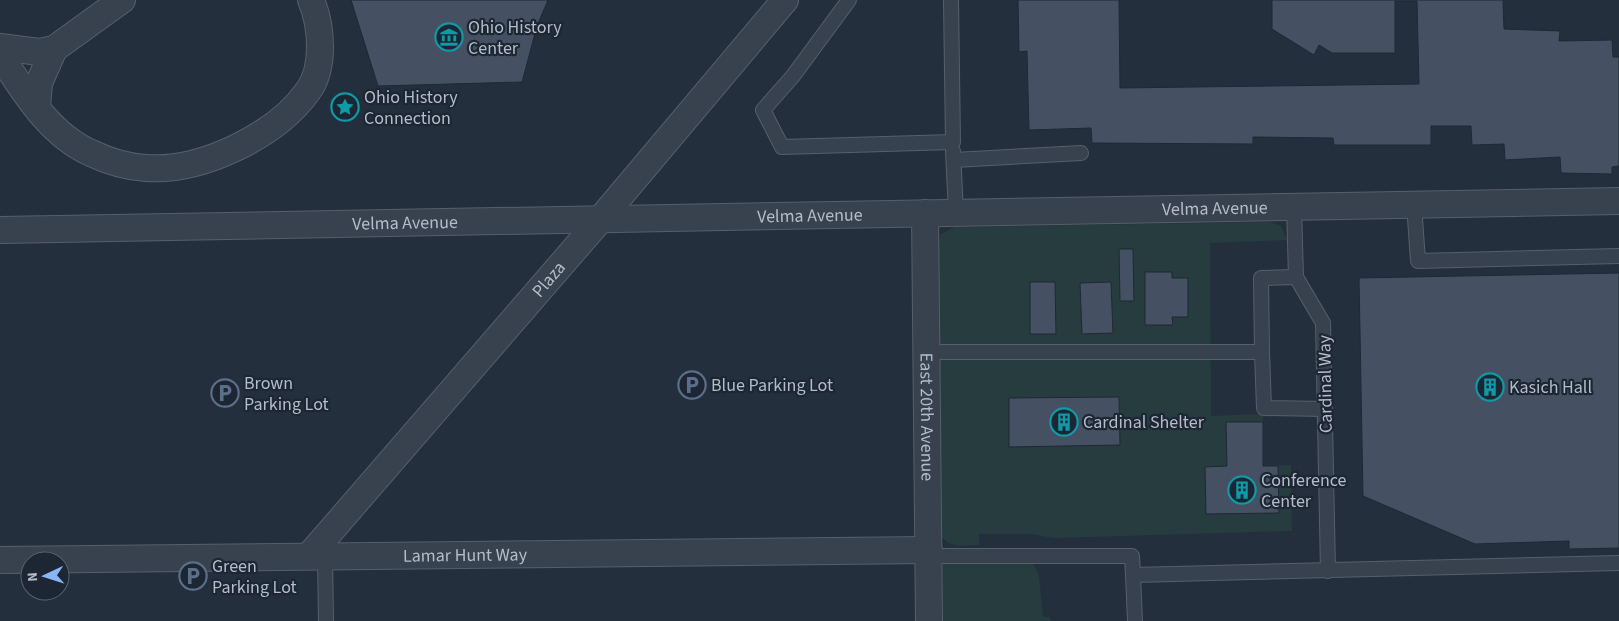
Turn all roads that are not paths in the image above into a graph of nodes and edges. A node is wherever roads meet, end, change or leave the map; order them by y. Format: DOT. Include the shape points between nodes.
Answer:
graph roads {
  1 [pos="122,0"];
  2 [pos="311,0"];
  3 [pos="785,0"];
  4 [pos="849,0"];
  5 [pos="951,0"];
  6 [pos="0,47"];
  7 [pos="54,49"];
  8 [pos="0,55"];
  9 [pos="37,107"];
  10 [pos="953,142"];
  11 [pos="1081,154"];
  12 [pos="954,160"];
  13 [pos="1619,201"];
  14 [pos="1414,204"];
  15 [pos="1294,206"];
  16 [pos="925,213"];
  17 [pos="956,213"];
  18 [pos="599,221"];
  19 [pos="0,230"];
  20 [pos="1619,256"];
  21 [pos="1296,277"];
  22 [pos="927,352"];
  23 [pos="1262,352"];
  24 [pos="1325,409"];
  25 [pos="928,553"];
  26 [pos="317,556"];
  27 [pos="0,560"];
  28 [pos="1619,563"];
  29 [pos="1328,571"];
  30 [pos="1133,575"];
  31 [pos="326,621"];
  32 [pos="929,621"];
  33 [pos="1135,621"];
  1 -- 7 [label="street"];
  2 -- 9 [label="street" via="320,46 309,90 286,115 255,138 212,157 178,166 146,168 118,164 90,153 54,130"];
  3 -- 18 [label="street, Plaza"];
  4 -- 10 [label="lane" via="793,76 763,110 782,147"];
  5 -- 10 [label="lane"];
  6 -- 7 [label="street" via="39,52"];
  7 -- 9 [label="street" via="39,83"];
  8 -- 9 [label="street"];
  10 -- 12 [label="lane"];
  11 -- 12 [label="lane"];
  12 -- 17 [label="lane"];
  13 -- 14 [label="street, Velma Avenue"];
  14 -- 15 [label="street, Velma Avenue"];
  14 -- 20 [label="lane" via="1418,261"];
  15 -- 17 [label="street, Velma Avenue"];
  15 -- 21 [label="lane, Cardinal Way"];
  16 -- 17 [label="street, Velma Avenue"];
  16 -- 18 [label="street, Velma Avenue"];
  16 -- 22 [label="street, East 20th Avenue"];
  18 -- 19 [label="street, Velma Avenue"];
  18 -- 26 [label="street, Plaza"];
  21 -- 23 [label="lane" via="1261,278"];
  21 -- 24 [label="lane, Cardinal Way" via="1324,323"];
  22 -- 23 [label="lane"];
  22 -- 25 [label="street, East 20th Avenue"];
  23 -- 24 [label="lane" via="1264,408"];
  24 -- 29 [label="lane, Cardinal Way"];
  25 -- 26 [label="street, Lamar Hunt Way"];
  25 -- 30 [label="lane" via="1132,556"];
  25 -- 32 [label="street, East 20th Avenue"];
  26 -- 27 [label="street, Lamar Hunt Way"];
  26 -- 31 [label="lane"];
  28 -- 29 [label="lane"];
  29 -- 30 [label="lane"];
  30 -- 33 [label="lane"];
}
